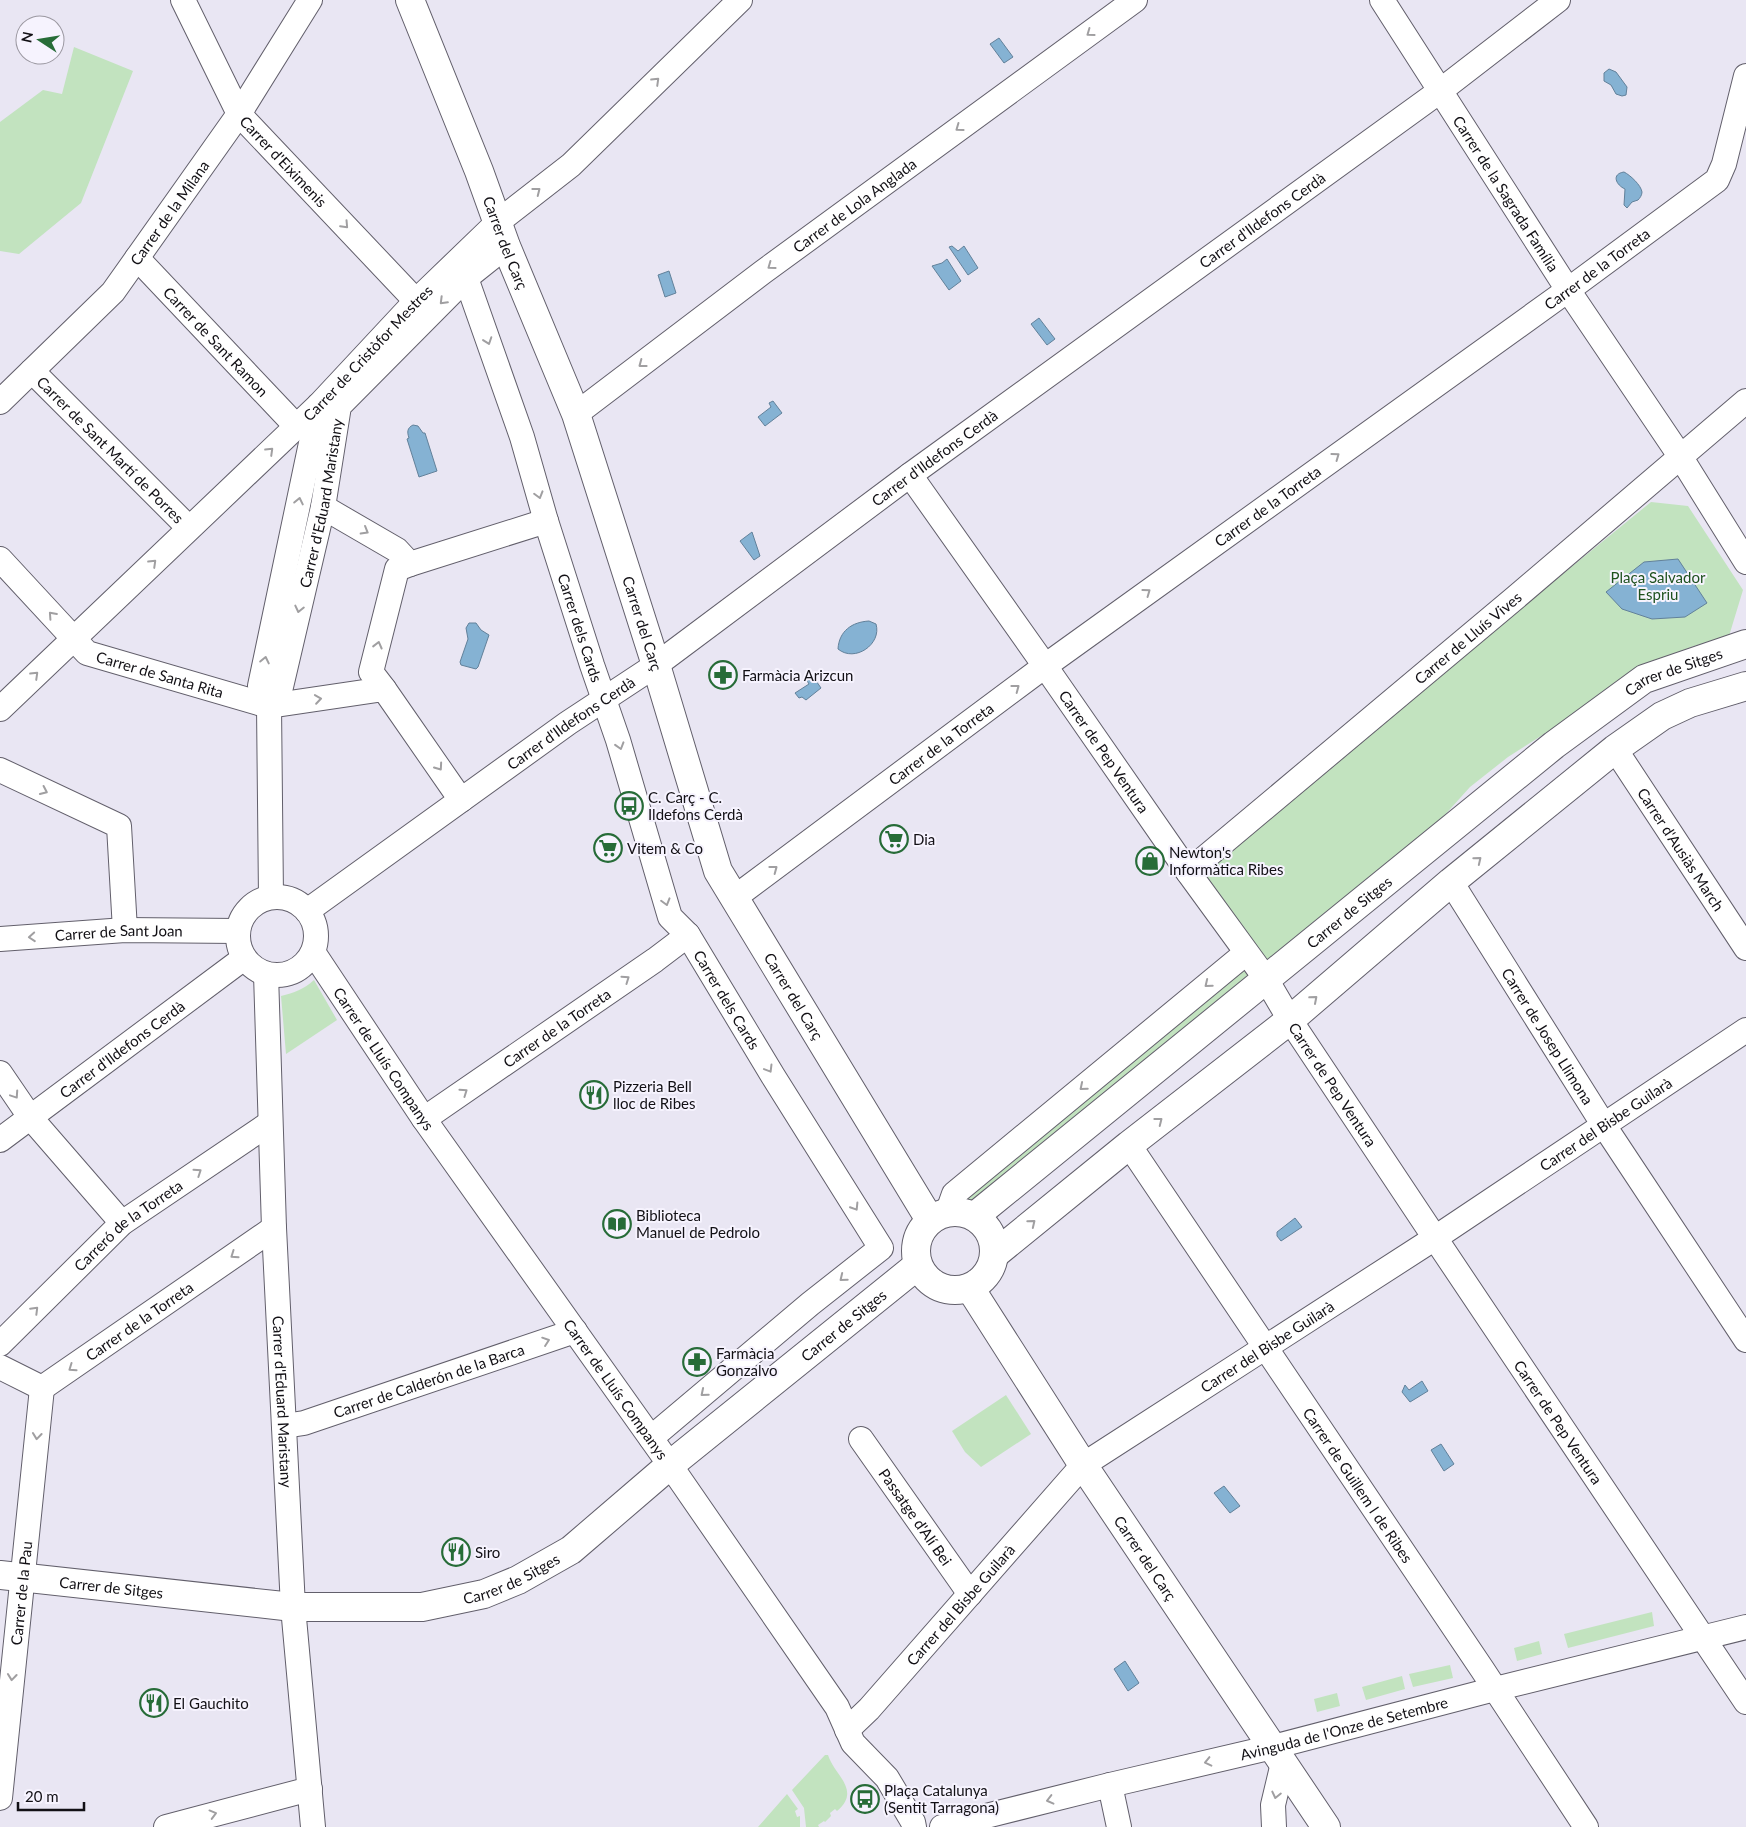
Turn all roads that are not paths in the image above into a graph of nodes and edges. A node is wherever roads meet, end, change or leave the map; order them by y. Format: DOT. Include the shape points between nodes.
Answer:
graph roads {
  1 [pos="184,0"];
  2 [pos="310,0"];
  3 [pos="410,0"];
  4 [pos="740,0"];
  5 [pos="1382,0"];
  6 [pos="1558,0"];
  7 [pos="1131,1"];
  8 [pos="1746,76"];
  9 [pos="1440,90"];
  10 [pos="239,114"];
  11 [pos="502,234"];
  12 [pos="137,258"];
  13 [pos="466,278"];
  14 [pos="1568,290"];
  15 [pos="416,301"];
  16 [pos="32,371"];
  17 [pos="1746,401"];
  18 [pos="0,402"];
  19 [pos="319,405"];
  20 [pos="576,414"];
  21 [pos="296,426"];
  22 [pos="1680,456"];
  23 [pos="910,475"];
  24 [pos="323,507"];
  25 [pos="546,521"];
  26 [pos="189,528"];
  27 [pos="0,559"];
  28 [pos="1746,562"];
  29 [pos="410,564"];
  30 [pos="73,638"];
  31 [pos="1746,644"];
  32 [pos="656,666"];
  33 [pos="1045,666"];
  34 [pos="1746,686"];
  35 [pos="384,689"];
  36 [pos="604,700"];
  37 [pos="269,706"];
  38 [pos="0,709"];
  39 [pos="1615,749"];
  40 [pos="0,770"];
  41 [pos="461,800"];
  42 [pos="1188,872"];
  43 [pos="1451,882"];
  44 [pos="271,897"];
  45 [pos="734,898"];
  46 [pos="308,911"];
  47 [pos="125,930"];
  48 [pos="238,931"];
  49 [pos="688,934"];
  50 [pos="0,939"];
  51 [pos="1746,948"];
  52 [pos="313,952"];
  53 [pos="1246,953"];
  54 [pos="244,958"];
  55 [pos="266,974"];
  56 [pos="1266,979"];
  57 [pos="1290,1020"];
  58 [pos="1746,1030"];
  59 [pos="0,1073"];
  60 [pos="30,1117"];
  61 [pos="424,1119"];
  62 [pos="270,1123"];
  63 [pos="1603,1124"];
  64 [pos="0,1140"];
  65 [pos="1129,1145"];
  66 [pos="939,1216"];
  67 [pos="975,1216"];
  68 [pos="122,1224"];
  69 [pos="274,1228"];
  70 [pos="1435,1238"];
  71 [pos="995,1254"];
  72 [pos="918,1265"];
  73 [pos="970,1288"];
  74 [pos="574,1331"];
  75 [pos="1746,1340"];
  76 [pos="0,1344"];
  77 [pos="1265,1346"];
  78 [pos="0,1367"];
  79 [pos="42,1388"];
  80 [pos="284,1426"];
  81 [pos="651,1438"];
  82 [pos="861,1438"];
  83 [pos="670,1465"];
  84 [pos="1083,1465"];
  85 [pos="11,1576"];
  86 [pos="970,1594"];
  87 [pos="293,1607"];
  88 [pos="1746,1626"];
  89 [pos="1702,1638"];
  90 [pos="1495,1688"];
  91 [pos="1746,1702"];
  92 [pos="847,1730"];
  93 [pos="1278,1755"];
  94 [pos="1110,1785"];
  95 [pos="310,1789"];
  96 [pos="0,1798"];
  97 [pos="166,1827"];
  98 [pos="313,1827"];
  99 [pos="914,1827"];
  100 [pos="942,1827"];
  101 [pos="1120,1827"];
  102 [pos="1274,1827"];
  103 [pos="1326,1827"];
  104 [pos="1586,1827"];
  1 -- 10 [label="street, Carrer d'Eiximenis"];
  2 -- 10 [label="street, Carrer de la Milana"];
  3 -- 11 [label="street, Carrer del Carç"];
  11 -- 4 [label="street, Carrer de Cristòfor Mestres, one-way"];
  5 -- 9 [label="street, Carrer de la Sagrada Família"];
  6 -- 9 [label="street, Carrer d'Ildefons Cerdà"];
  7 -- 20 [label="street, Carrer de Lola Anglada, one-way"];
  8 -- 14 [label="street, Carrer de la Torreta" via="1717,180"];
  9 -- 14 [label="street, Carrer de la Sagrada Família"];
  9 -- 23 [label="street, Carrer d'Ildefons Cerdà"];
  10 -- 12 [label="street, Carrer de la Milana"];
  10 -- 15 [label="street, Carrer d'Eiximenis, one-way"];
  11 -- 13 [label="street, Carrer d'Eduard Maristany"];
  11 -- 15 [label="street, Carrer de Cristòfor Mestres"];
  11 -- 20 [label="street, Carrer del Carç"];
  12 -- 16 [label="street, Carrer de la Milana" via="113,292"];
  12 -- 21 [label="street, Carrer de Sant Ramon"];
  13 -- 24 [label="street, Carrer d'Eduard Maristany, one-way" via="339,406"];
  13 -- 25 [label="street, Carrer dels Cards, one-way" via="522,437"];
  14 -- 22 [label="street, Carrer de la Sagrada Família"];
  33 -- 14 [label="street, Carrer de la Torreta, one-way"];
  15 -- 19 [label="street, Carrer de Cristòfor Mestres"];
  16 -- 18 [label="street, Carrer de la Milana"];
  16 -- 26 [label="street, Carrer de Sant Martí de Porres"];
  17 -- 22 [label="street, Carrer de Lluís Vives"];
  19 -- 21 [label="street, Carrer de Cristòfor Mestres"];
  37 -- 19 [label="street, Carrer d'Eduard Maristany, one-way" via="260,686"];
  20 -- 32 [label="street, Carrer del Carç"];
  26 -- 21 [label="street, Carrer de Cristòfor Mestres, one-way"];
  22 -- 28 [label="street, Carrer de la Sagrada Família"];
  22 -- 42 [label="street, Carrer de Lluís Vives"];
  23 -- 32 [label="street, Carrer d'Ildefons Cerdà"];
  23 -- 33 [label="street, Carrer de Pep Ventura"];
  24 -- 29 [label="street, one-way" via="398,550"];
  24 -- 37 [label="street, Carrer d'Eduard Maristany, one-way" via="280,691"];
  25 -- 29 [label="street"];
  25 -- 36 [label="street, Carrer dels Cards"];
  30 -- 26 [label="street, Carrer de Cristòfor Mestres, one-way"];
  30 -- 27 [label="street, Carrer de Santa Rita, one-way"];
  35 -- 29 [label="street, one-way" via="372,672 397,569"];
  30 -- 37 [label="street, Carrer de Santa Rita" via="88,653"];
  38 -- 30 [label="street, Carrer de Cristòfor Mestres, one-way"];
  31 -- 56 [label="street, Carrer de Sitges" via="1644,678 1554,745"];
  32 -- 36 [label="street, Carrer d'Ildefons Cerdà"];
  32 -- 45 [label="street, Carrer del Carç" via="718,871"];
  33 -- 42 [label="street, Carrer de Pep Ventura"];
  45 -- 33 [label="street, Carrer de la Torreta, one-way"];
  34 -- 39 [label="street" via="1690,703 1662,716"];
  37 -- 35 [label="street, one-way"];
  35 -- 41 [label="street, one-way"];
  36 -- 41 [label="street, Carrer d'Ildefons Cerdà"];
  36 -- 49 [label="street, Carrer dels Cards, one-way" via="670,918"];
  37 -- 44 [label="street, Carrer d'Eduard Maristany"];
  43 -- 39 [label="street, one-way"];
  39 -- 51 [label="street, Carrer d'Ausiàs March"];
  40 -- 47 [label="street, one-way" via="119,826"];
  41 -- 46 [label="street, Carrer d'Ildefons Cerdà"];
  42 -- 53 [label="street, Carrer de Pep Ventura"];
  57 -- 43 [label="street, one-way"];
  43 -- 63 [label="street, Carrer de Josep Llimona"];
  44 -- 46 [label="street" via="285,897"];
  44 -- 48 [label="street" via="259,901 242,917"];
  45 -- 66 [label="street, Carrer del Carç"];
  46 -- 52 [label="street" via="314,922 316,939"];
  47 -- 48 [label="street, Carrer de Sant Joan"];
  47 -- 50 [label="street, Carrer de Sant Joan, one-way"];
  48 -- 54 [label="street"];
  61 -- 49 [label="street, Carrer de la Torreta, one-way"];
  49 -- 81 [label="street, Carrer dels Cards, one-way" via="881,1248"];
  52 -- 55 [label="street" via="292,973"];
  52 -- 61 [label="street, Carrer de Lluís Companys"];
  53 -- 56 [label="street, Carrer de Pep Ventura"];
  53 -- 66 [label="street, one-way" via="954,1194"];
  54 -- 55 [label="street"];
  54 -- 60 [label="street, Carrer d'Ildefons Cerdà"];
  55 -- 62 [label="street, Carrer d'Eduard Maristany"];
  56 -- 57 [label="street, Carrer de Pep Ventura"];
  56 -- 67 [label="street, Carrer de Sitges"];
  65 -- 57 [label="street, one-way"];
  57 -- 70 [label="street, Carrer de Pep Ventura"];
  58 -- 63 [label="street, Carrer del Bisbe Guilarà"];
  59 -- 60 [label="street, one-way"];
  60 -- 64 [label="street, Carrer d'Ildefons Cerdà"];
  60 -- 68 [label="street"];
  61 -- 74 [label="street, Carrer de Lluís Companys"];
  68 -- 62 [label="street, Carreró de la Torreta, one-way"];
  62 -- 69 [label="street, Carrer d'Eduard Maristany"];
  63 -- 70 [label="street, Carrer del Bisbe Guilarà"];
  63 -- 75 [label="street, Carrer de Josep Llimona"];
  71 -- 65 [label="street, one-way"];
  65 -- 77 [label="street, Carrer de Guillem I de Ribes"];
  66 -- 67 [label="street" via="963,1212"];
  66 -- 72 [label="street" via="922,1230 917,1240"];
  67 -- 71 [label="street" via="989,1229"];
  76 -- 68 [label="street, Carreró de la Torreta, one-way"];
  69 -- 79 [label="street, Carrer de la Torreta, one-way"];
  69 -- 80 [label="street, Carrer d'Eduard Maristany"];
  70 -- 77 [label="street, Carrer del Bisbe Guilarà"];
  70 -- 89 [label="street, Carrer de Pep Ventura"];
  71 -- 73 [label="street" via="988,1273"];
  72 -- 73 [label="street" via="933,1284 954,1291"];
  72 -- 83 [label="street, Carrer de Sitges"];
  73 -- 84 [label="street, Carrer del Carç"];
  80 -- 74 [label="street, Carrer de Calderón de la Barca, one-way" via="304,1423"];
  74 -- 81 [label="street, Carrer de Lluís Companys"];
  77 -- 84 [label="street, Carrer del Bisbe Guilarà"];
  77 -- 90 [label="street, Carrer de Guillem I de Ribes"];
  78 -- 79 [label="street"];
  79 -- 85 [label="street, Carrer de la Pau, one-way"];
  80 -- 87 [label="street, Carrer d'Eduard Maristany"];
  81 -- 83 [label="street, Carrer de Lluís Companys"];
  82 -- 86 [label="street, Passatge d'Alí Bei"];
  83 -- 87 [label="street, Carrer de Sitges" via="571,1550 518,1580 484,1594 422,1607"];
  83 -- 92 [label="street, Carrer de Lluís Companys" via="838,1707"];
  84 -- 86 [label="street, Carrer del Bisbe Guilarà"];
  84 -- 93 [label="street, Carrer del Carç"];
  85 -- 87 [label="street, Carrer de Sitges"];
  85 -- 96 [label="street, Carrer de la Pau, one-way"];
  86 -- 92 [label="street, Carrer del Bisbe Guilarà"];
  87 -- 95 [label="street, Carrer d'Eduard Maristany"];
  88 -- 89 [label="street, Avinguda de l'Onze de Setembre"];
  89 -- 90 [label="street, Avinguda de l'Onze de Setembre"];
  89 -- 91 [label="street, Carrer de Pep Ventura"];
  90 -- 93 [label="street, Avinguda de l'Onze de Setembre"];
  90 -- 104 [label="street, Carrer de Guillem I de Ribes"];
  92 -- 99 [label="street, Carrer de Lluís Companys" via="853,1743 887,1778"];
  93 -- 94 [label="street, Avinguda de l'Onze de Setembre, one-way"];
  93 -- 102 [label="street, one-way"];
  93 -- 103 [label="street, Carrer del Carç"];
  94 -- 100 [label="street, Avinguda de l'Onze de Setembre, one-way"];
  94 -- 101 [label="street"];
  97 -- 95 [label="street, one-way"];
  95 -- 98 [label="street, Carrer d'Eduard Maristany"];
}
